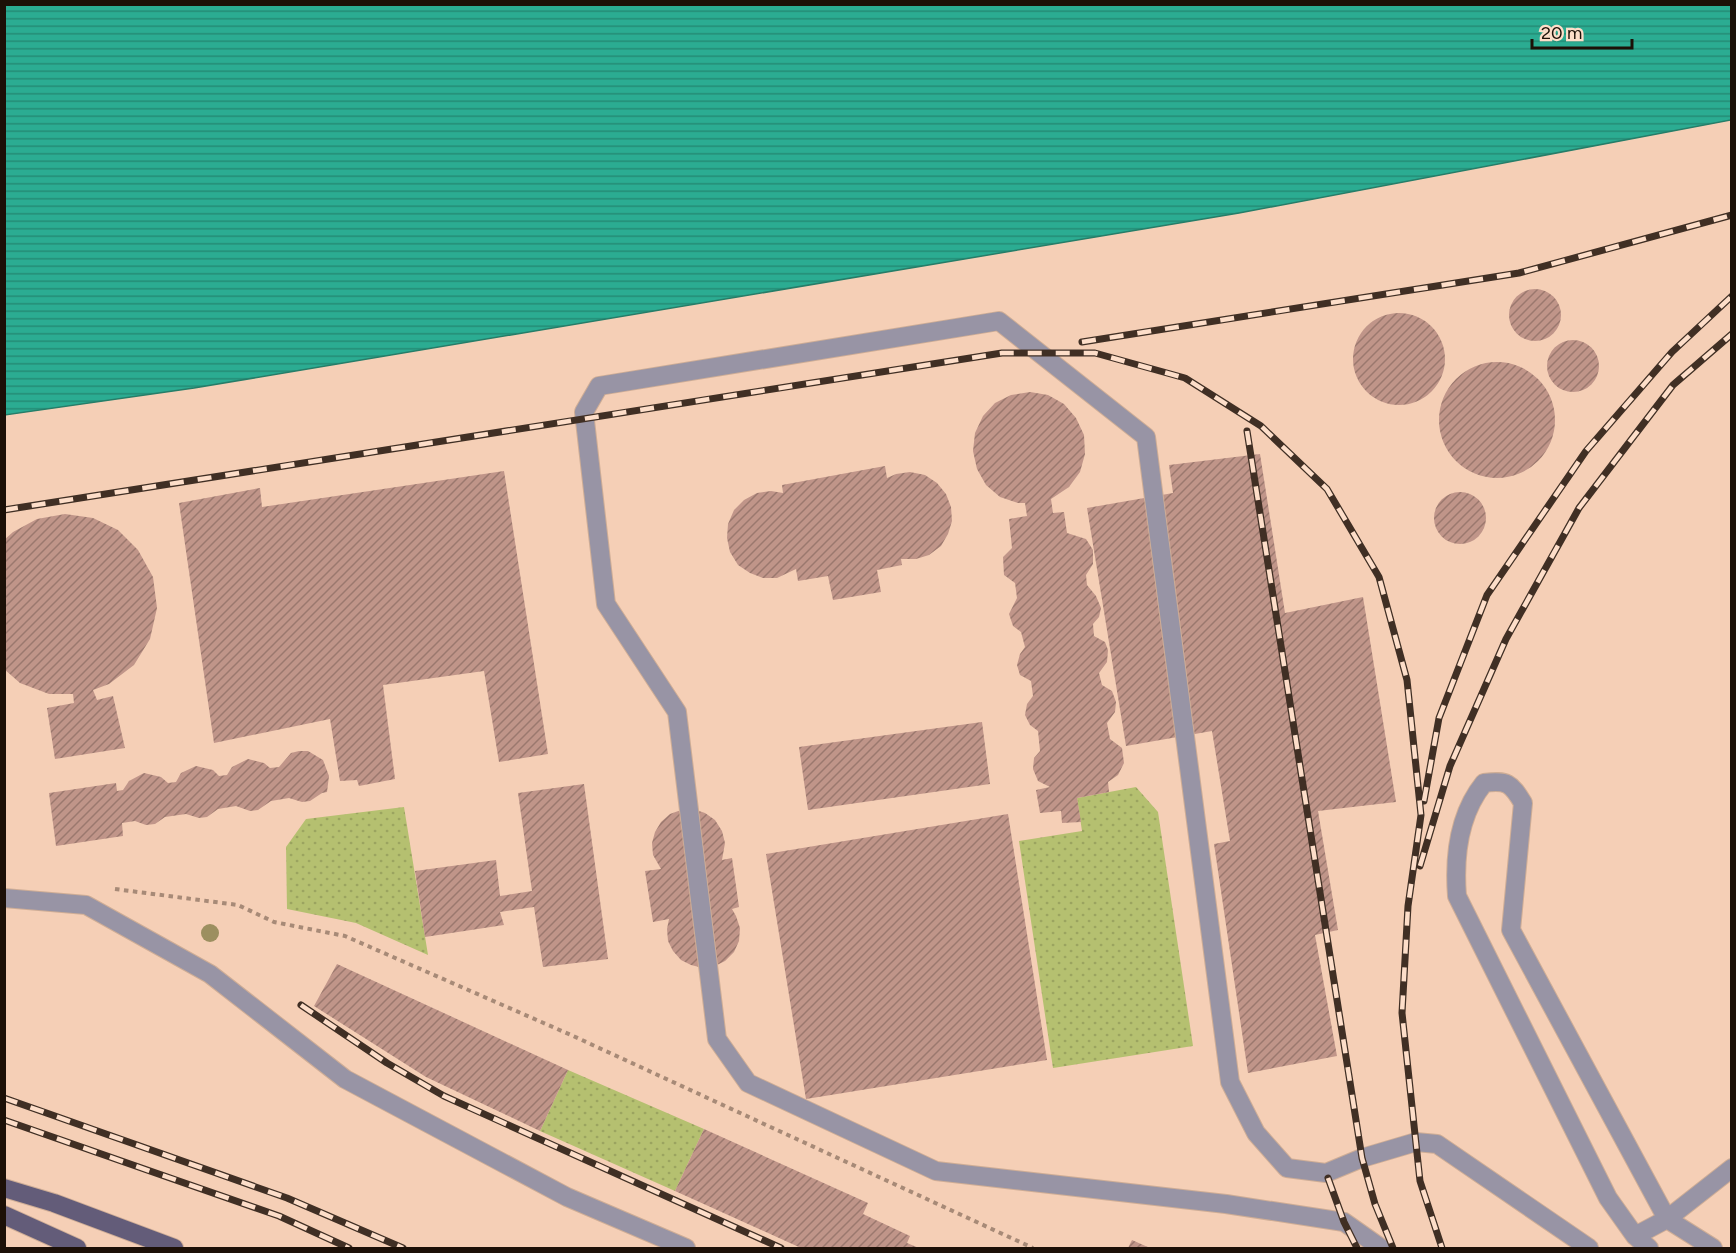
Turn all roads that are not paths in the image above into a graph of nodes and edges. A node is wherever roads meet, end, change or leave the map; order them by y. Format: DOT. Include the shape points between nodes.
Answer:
graph roads {
  1 [pos="4,898"];
  2 [pos="1731,1168"];
  3 [pos="4,1188"];
  4 [pos="4,1215"];
  5 [pos="1667,1219"];
  6 [pos="1635,1236"];
  7 [pos="77,1248"];
  8 [pos="174,1248"];
  9 [pos="686,1248"];
  10 [pos="1382,1248"];
  11 [pos="1589,1248"];
  12 [pos="1649,1248"];
  13 [pos="1713,1248"];
  1 -- 9 [label="lane" via="86,905 210,974 345,1079 567,1197"];
  2 -- 5 [label="lane"];
  3 -- 8 [label="main road"];
  4 -- 7 [label="main road"];
  5 -- 6 [label="lane"];
  5 -- 6 [label="lane" via="1511,930 1523,803 1515,790 1501,781 1484,783 1475,793 1459,844 1456,896 1608,1198"];
  5 -- 13 [label="lane"];
  6 -- 12 [label="lane"];
  10 -- 11 [label="lane" via="1344,1222 1226,1204 936,1171 748,1083 717,1039 677,712 606,604 584,412 599,386 999,321 1146,437 1230,1082 1256,1133 1287,1168 1326,1173 1416,1142 1437,1144"];
}
